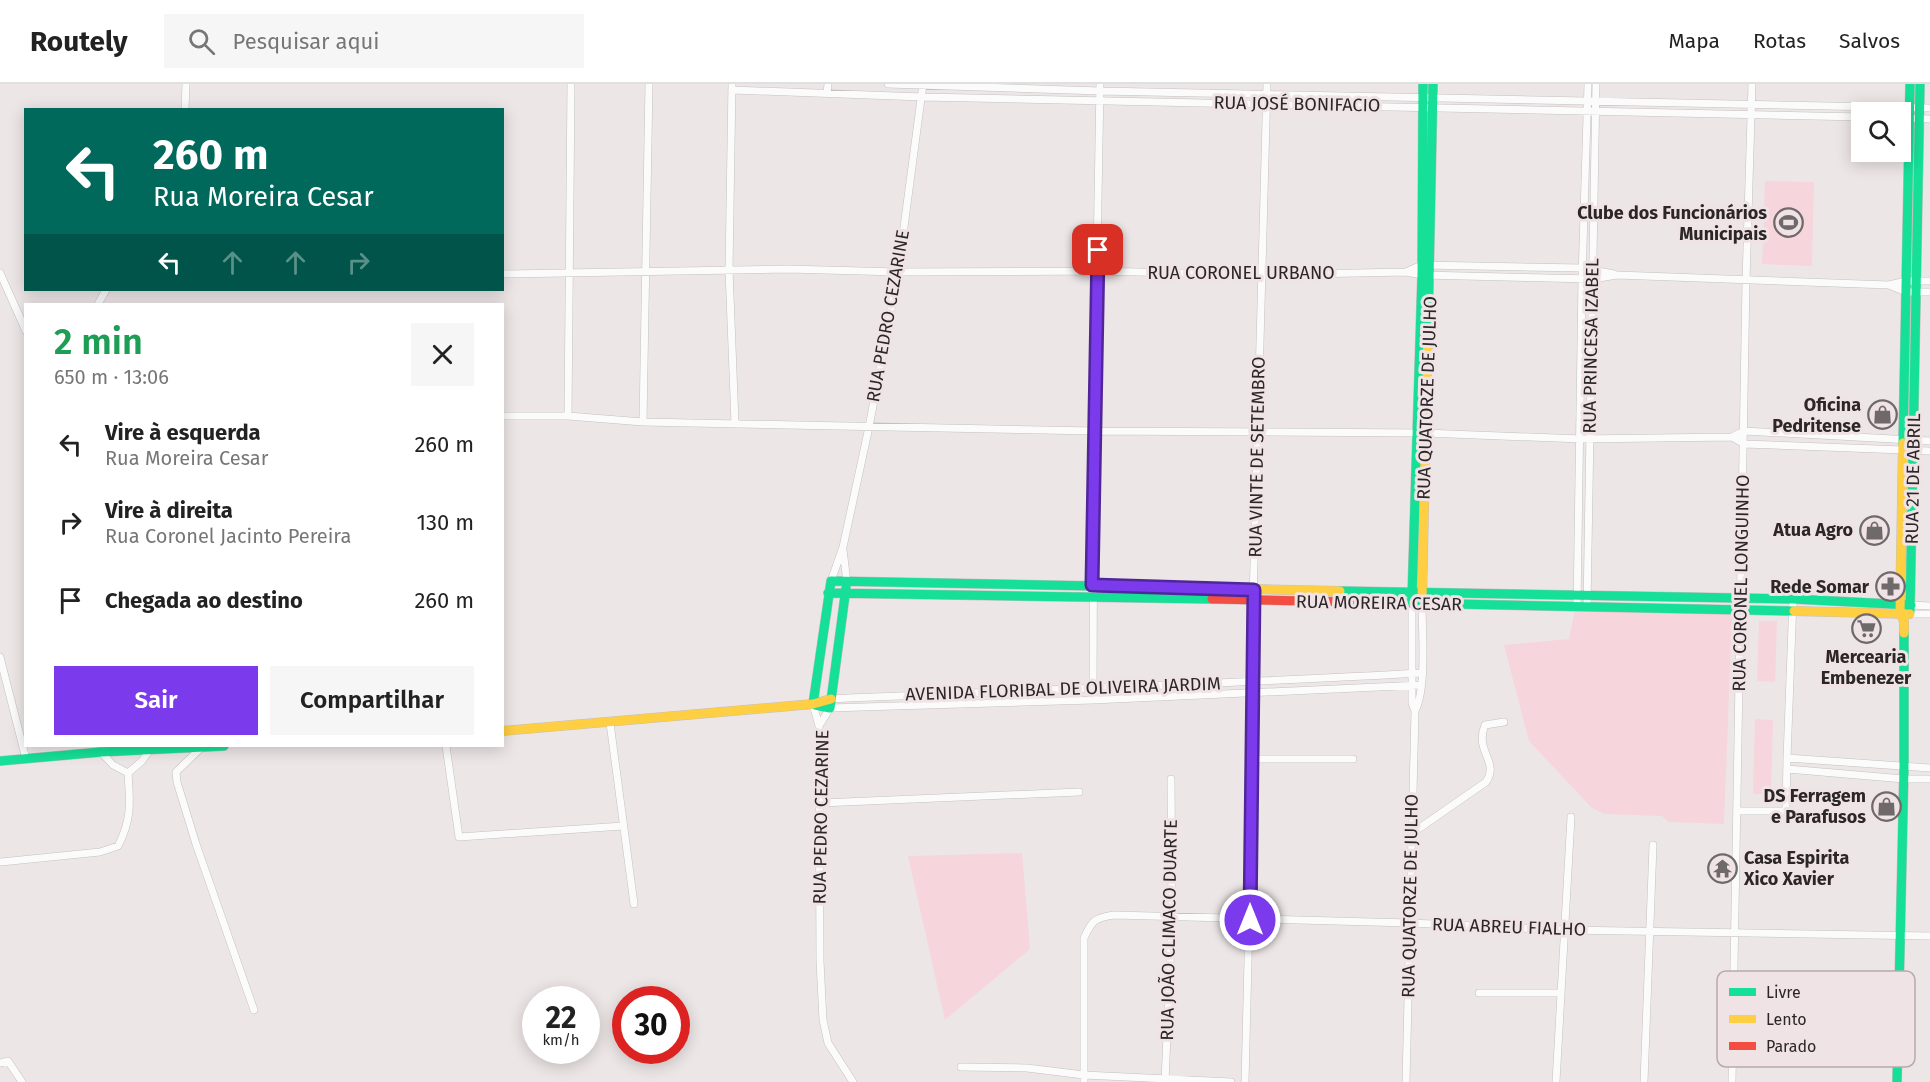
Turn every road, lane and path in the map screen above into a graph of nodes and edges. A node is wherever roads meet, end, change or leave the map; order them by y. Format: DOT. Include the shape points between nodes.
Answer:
graph roads {
  1 [pos="186,84"];
  2 [pos="571,84"];
  3 [pos="649,84"];
  4 [pos="828,84"];
  5 [pos="888,84"];
  6 [pos="923,84"];
  7 [pos="1267,84"];
  8 [pos="1423,84"];
  9 [pos="1433,84"];
  10 [pos="1588,84"];
  11 [pos="1596,84"];
  12 [pos="1752,84"];
  13 [pos="1910,84"];
  14 [pos="1920,84"];
  15 [pos="732,87"];
  16 [pos="1100,87"];
  17 [pos="791,88"];
  18 [pos="827,93"];
  19 [pos="1267,94"];
  20 [pos="922,97"];
  21 [pos="1433,97"];
  22 [pos="1100,100"];
  23 [pos="1592,101"];
  24 [pos="1266,103"];
  25 [pos="1426,104"];
  26 [pos="1752,105"];
  27 [pos="185,108"];
  28 [pos="1915,108"];
  29 [pos="1930,108"];
  30 [pos="1592,110"];
  31 [pos="1751,114"];
  32 [pos="1911,116"];
  33 [pos="1851,117"];
  34 [pos="1911,118"];
  35 [pos="1930,119"];
  36 [pos="1911,141"];
  37 [pos="1909,162"];
  38 [pos="1582,268"];
  39 [pos="1593,269"];
  40 [pos="729,270"];
  41 [pos="1426,270"];
  42 [pos="1097,271"];
  43 [pos="646,272"];
  44 [pos="898,272"];
  45 [pos="0,273"];
  46 [pos="504,274"];
  47 [pos="570,274"];
  48 [pos="1261,275"];
  49 [pos="1617,275"];
  50 [pos="1582,279"];
  51 [pos="1593,279"];
  52 [pos="1746,281"];
  53 [pos="1906,281"];
  54 [pos="1917,281"];
  55 [pos="1930,281"];
  56 [pos="1889,285"];
  57 [pos="1906,292"];
  58 [pos="1917,292"];
  59 [pos="1930,292"];
  60 [pos="24,327"];
  61 [pos="504,416"];
  62 [pos="568,416"];
  63 [pos="643,422"];
  64 [pos="735,423"];
  65 [pos="869,427"];
  66 [pos="1744,430"];
  67 [pos="1094,431"];
  68 [pos="1420,433"];
  69 [pos="1258,434"];
  70 [pos="1732,437"];
  71 [pos="1585,439"];
  72 [pos="1930,441"];
  73 [pos="1744,444"];
  74 [pos="1908,445"];
  75 [pos="1930,451"];
  76 [pos="843,547"];
  77 [pos="1418,547"];
  78 [pos="831,581"];
  79 [pos="847,582"];
  80 [pos="1092,585"];
  81 [pos="1254,590"];
  82 [pos="1412,592"];
  83 [pos="1423,592"];
  84 [pos="828,593"];
  85 [pos="845,593"];
  86 [pos="1092,596"];
  87 [pos="1582,596"];
  88 [pos="1741,598"];
  89 [pos="1793,599"];
  90 [pos="1253,601"];
  91 [pos="1412,604"];
  92 [pos="1422,604"];
  93 [pos="1930,606"];
  94 [pos="1582,607"];
  95 [pos="1794,610"];
  96 [pos="1741,611"];
  97 [pos="1905,612"];
  98 [pos="1930,614"];
  99 [pos="1412,629"];
  100 [pos="1422,630"];
  101 [pos="821,644"];
  102 [pos="838,645"];
  103 [pos="0,657"];
  104 [pos="1412,673"];
  105 [pos="1422,673"];
  106 [pos="1332,677"];
  107 [pos="1253,681"];
  108 [pos="1412,685"];
  109 [pos="1421,685"];
  110 [pos="1092,687"];
  111 [pos="1158,687"];
  112 [pos="1332,689"];
  113 [pos="1253,693"];
  114 [pos="1158,697"];
  115 [pos="1093,700"];
  116 [pos="813,704"];
  117 [pos="831,704"];
  118 [pos="1415,711"];
  119 [pos="610,723"];
  120 [pos="1504,723"];
  121 [pos="819,726"];
  122 [pos="504,731"];
  123 [pos="151,747"];
  124 [pos="202,747"];
  125 [pos="446,747"];
  126 [pos="101,752"];
  127 [pos="1787,758"];
  128 [pos="26,759"];
  129 [pos="1251,759"];
  130 [pos="1353,759"];
  131 [pos="0,761"];
  132 [pos="1904,767"];
  133 [pos="1930,768"];
  134 [pos="1787,770"];
  135 [pos="128,773"];
  136 [pos="1904,778"];
  137 [pos="1930,778"];
  138 [pos="1171,779"];
  139 [pos="1079,792"];
  140 [pos="821,803"];
  141 [pos="1737,811"];
  142 [pos="1571,817"];
  143 [pos="623,826"];
  144 [pos="1411,834"];
  145 [pos="1653,845"];
  146 [pos="1,862"];
  147 [pos="634,904"];
  148 [pos="1172,917"];
  149 [pos="1250,920"];
  150 [pos="1410,923"];
  151 [pos="1565,930"];
  152 [pos="1648,932"];
  153 [pos="1735,932"];
  154 [pos="1900,935"];
  155 [pos="1930,936"];
  156 [pos="1734,971"];
  157 [pos="1899,971"];
  158 [pos="1479,993"];
  159 [pos="1560,993"];
  160 [pos="254,1010"];
  161 [pos="4,1062"];
  162 [pos="961,1067"];
  163 [pos="1732,1067"];
  164 [pos="1897,1067"];
  165 [pos="1084,1078"];
  166 [pos="1165,1081"];
  167 [pos="22,1082"];
  168 [pos="853,1082"];
  169 [pos="1231,1082"];
  170 [pos="1245,1082"];
  171 [pos="1406,1082"];
  172 [pos="1556,1082"];
  173 [pos="1644,1082"];
  174 [pos="1732,1082"];
  175 [pos="1897,1082"];
  1 -- 27 [label="street"];
  2 -- 47 [label="street"];
  3 -- 43 [label="street"];
  4 -- 18 [label="street"];
  5 -- 6 [label="street, RUA JOSÉ BONIFACIO"];
  6 -- 16 [label="street, RUA JOSÉ BONIFACIO"];
  6 -- 20 [label="street, RUA PEDRO CEZARINE"];
  7 -- 19 [label="street, RUA VINTE DE SETEMBRO"];
  8 -- 25 [label="street, RUA QUATORZE DE JULHO"];
  9 -- 21 [label="street, RUA QUATORZE DE JULHO"];
  10 -- 23 [label="street, RUA PRINCESA IZABEL"];
  11 -- 23 [label="street, RUA PRINCESA IZABEL"];
  12 -- 26 [label="street, RUA CORONEL LONGUINHO"];
  13 -- 28 [label="street, RUA 21 DE ABRIL"];
  14 -- 28 [label="street, RUA 21 DE ABRIL"];
  15 -- 17 [label="street, RUA JOSÉ BONIFACIO"];
  15 -- 40 [label="street"];
  16 -- 19 [label="street, RUA JOSÉ BONIFACIO"];
  16 -- 22 [label="street"];
  17 -- 18 [label="street, RUA JOSÉ BONIFACIO"];
  18 -- 20 [label="street, RUA JOSÉ BONIFACIO"];
  19 -- 24 [label="street, RUA VINTE DE SETEMBRO"];
  19 -- 25 [label="street, RUA JOSÉ BONIFACIO"];
  20 -- 22 [label="street, RUA JOSÉ BONIFACIO"];
  20 -- 44 [label="street, RUA PEDRO CEZARINE"];
  21 -- 23 [label="street"];
  21 -- 25 [label="street, RUA QUATORZE DE JULHO"];
  22 -- 24 [label="street, RUA JOSÉ BONIFACIO"];
  22 -- 42 [label="street"];
  23 -- 26 [label="street"];
  23 -- 30 [label="street, RUA PRINCESA IZABEL"];
  24 -- 25 [label="street, RUA JOSÉ BONIFACIO"];
  24 -- 48 [label="street, RUA VINTE DE SETEMBRO"];
  25 -- 30 [label="street, RUA JOSÉ BONIFACIO"];
  25 -- 41 [label="street, RUA QUATORZE DE JULHO"];
  26 -- 28 [label="street"];
  26 -- 31 [label="street, RUA CORONEL LONGUINHO"];
  28 -- 29 [label="street"];
  28 -- 32 [label="street, RUA 21 DE ABRIL"];
  30 -- 31 [label="street, RUA JOSÉ BONIFACIO"];
  30 -- 38 [label="street, RUA PRINCESA IZABEL"];
  30 -- 39 [label="street, RUA PRINCESA IZABEL"];
  31 -- 33 [label="street, RUA JOSÉ BONIFACIO"];
  31 -- 52 [label="street, RUA CORONEL LONGUINHO"];
  34 -- 35 [label="street"];
  36 -- 54 [label="street, RUA 21 DE ABRIL"];
  37 -- 53 [label="street, RUA 21 DE ABRIL"];
  38 -- 39 [label="street, RUA CORONEL URBANO"];
  38 -- 41 [label="street, RUA CORONEL URBANO"];
  38 -- 50 [label="street, RUA PRINCESA IZABEL"];
  39 -- 49 [label="street, RUA CORONEL URBANO"];
  39 -- 51 [label="street, RUA PRINCESA IZABEL"];
  40 -- 43 [label="street, RUA CORONEL URBANO"];
  40 -- 44 [label="street, RUA CORONEL URBANO"];
  40 -- 64 [label="street"];
  41 -- 48 [label="street, RUA CORONEL URBANO"];
  41 -- 50 [label="street, RUA CORONEL URBANO"];
  41 -- 68 [label="street, RUA QUATORZE DE JULHO"];
  42 -- 44 [label="street, RUA CORONEL URBANO"];
  42 -- 48 [label="street, RUA CORONEL URBANO"];
  42 -- 67 [label="street"];
  43 -- 47 [label="street, RUA CORONEL URBANO"];
  43 -- 63 [label="street"];
  44 -- 65 [label="street, RUA PEDRO CEZARINE"];
  45 -- 60 [label="street"];
  46 -- 47 [label="street, RUA CORONEL URBANO"];
  47 -- 62 [label="street"];
  48 -- 69 [label="street, RUA VINTE DE SETEMBRO"];
  49 -- 51 [label="street, RUA CORONEL URBANO"];
  49 -- 52 [label="street, RUA CORONEL URBANO"];
  50 -- 51 [label="street, RUA CORONEL URBANO"];
  50 -- 71 [label="street, RUA PRINCESA IZABEL"];
  51 -- 71 [label="street, RUA PRINCESA IZABEL"];
  52 -- 56 [label="street, RUA CORONEL URBANO"];
  52 -- 66 [label="street, RUA CORONEL LONGUINHO"];
  53 -- 54 [label="street, RUA CORONEL URBANO"];
  53 -- 56 [label="street, RUA CORONEL URBANO"];
  53 -- 57 [label="street, RUA 21 DE ABRIL"];
  54 -- 55 [label="street, RUA CORONEL URBANO"];
  54 -- 58 [label="street, RUA 21 DE ABRIL"];
  56 -- 57 [label="street, RUA CORONEL URBANO"];
  57 -- 58 [label="street, RUA CORONEL URBANO"];
  57 -- 74 [label="street, RUA 21 DE ABRIL"];
  58 -- 59 [label="street, RUA CORONEL URBANO"];
  58 -- 74 [label="street, RUA 21 DE ABRIL"];
  61 -- 62 [label="street"];
  62 -- 63 [label="street"];
  63 -- 64 [label="street"];
  64 -- 65 [label="street"];
  65 -- 67 [label="street"];
  65 -- 76 [label="street, RUA PEDRO CEZARINE"];
  66 -- 70 [label="street"];
  66 -- 73 [label="street, RUA CORONEL LONGUINHO"];
  66 -- 74 [label="street"];
  67 -- 69 [label="street"];
  67 -- 80 [label="street"];
  68 -- 69 [label="street"];
  68 -- 71 [label="street"];
  68 -- 77 [label="street, RUA QUATORZE DE JULHO"];
  69 -- 81 [label="street, RUA VINTE DE SETEMBRO"];
  70 -- 71 [label="street"];
  70 -- 73 [label="street"];
  71 -- 87 [label="street, RUA PRINCESA IZABEL"];
  72 -- 74 [label="street"];
  73 -- 74 [label="street"];
  73 -- 88 [label="street, RUA CORONEL LONGUINHO"];
  74 -- 75 [label="street"];
  74 -- 97 [label="street, RUA 21 DE ABRIL"];
  76 -- 78 [label="street, RUA PEDRO CEZARINE"];
  76 -- 79 [label="street, RUA PEDRO CEZARINE"];
  77 -- 82 [label="street, RUA QUATORZE DE JULHO"];
  77 -- 83 [label="street, RUA QUATORZE DE JULHO"];
  78 -- 79 [label="street, RUA MOREIRA CESAR"];
  78 -- 84 [label="street, RUA PEDRO CEZARINE"];
  79 -- 80 [label="street, RUA MOREIRA CESAR"];
  79 -- 85 [label="street, RUA PEDRO CEZARINE"];
  80 -- 81 [label="street, RUA MOREIRA CESAR"];
  80 -- 86 [label="street"];
  81 -- 82 [label="street, RUA MOREIRA CESAR"];
  81 -- 90 [label="street, RUA VINTE DE SETEMBRO"];
  82 -- 83 [label="street, RUA MOREIRA CESAR"];
  82 -- 91 [label="street, RUA QUATORZE DE JULHO"];
  83 -- 87 [label="street, RUA MOREIRA CESAR"];
  83 -- 92 [label="street, RUA QUATORZE DE JULHO"];
  84 -- 85 [label="street, RUA MOREIRA CESAR"];
  84 -- 101 [label="street, RUA PEDRO CEZARINE"];
  85 -- 86 [label="street, RUA MOREIRA CESAR"];
  85 -- 102 [label="street, RUA PEDRO CEZARINE"];
  86 -- 90 [label="street, RUA MOREIRA CESAR"];
  86 -- 110 [label="street"];
  87 -- 88 [label="street, RUA MOREIRA CESAR"];
  87 -- 94 [label="street, RUA PRINCESA IZABEL"];
  88 -- 89 [label="street, RUA MOREIRA CESAR"];
  88 -- 96 [label="street, RUA CORONEL LONGUINHO"];
  89 -- 95 [label="street"];
  89 -- 97 [label="street, RUA MOREIRA CESAR"];
  90 -- 91 [label="street, RUA MOREIRA CESAR"];
  90 -- 107 [label="street, RUA VINTE DE SETEMBRO"];
  91 -- 92 [label="street, RUA MOREIRA CESAR"];
  91 -- 99 [label="street, RUA QUATORZE DE JULHO"];
  92 -- 94 [label="street, RUA MOREIRA CESAR"];
  92 -- 100 [label="street, RUA QUATORZE DE JULHO"];
  93 -- 97 [label="street, RUA MOREIRA CESAR"];
  94 -- 96 [label="street, RUA MOREIRA CESAR"];
  95 -- 96 [label="street, RUA MOREIRA CESAR"];
  95 -- 97 [label="street, RUA MOREIRA CESAR"];
  95 -- 127 [label="street"];
  96 -- 141 [label="street, RUA CORONEL LONGUINHO"];
  97 -- 98 [label="street, RUA MOREIRA CESAR"];
  97 -- 132 [label="street, RUA 21 DE ABRIL"];
  99 -- 100 [label="street"];
  99 -- 104 [label="street, RUA QUATORZE DE JULHO"];
  100 -- 105 [label="street, RUA QUATORZE DE JULHO"];
  101 -- 102 [label="street"];
  101 -- 116 [label="street, RUA PEDRO CEZARINE"];
  102 -- 117 [label="street, RUA PEDRO CEZARINE"];
  103 -- 128 [label="street"];
  104 -- 105 [label="street, AVENIDA FLORIBAL DE OLIVEIRA JARDIM"];
  104 -- 106 [label="street, AVENIDA FLORIBAL DE OLIVEIRA JARDIM"];
  104 -- 108 [label="street, RUA QUATORZE DE JULHO"];
  105 -- 109 [label="street, RUA QUATORZE DE JULHO"];
  106 -- 107 [label="street, AVENIDA FLORIBAL DE OLIVEIRA JARDIM"];
  106 -- 112 [label="street"];
  107 -- 111 [label="street, AVENIDA FLORIBAL DE OLIVEIRA JARDIM"];
  107 -- 113 [label="street, RUA VINTE DE SETEMBRO"];
  108 -- 109 [label="street, AVENIDA FLORIBAL DE OLIVEIRA JARDIM"];
  108 -- 112 [label="street, AVENIDA FLORIBAL DE OLIVEIRA JARDIM"];
  108 -- 118 [label="street, RUA QUATORZE DE JULHO"];
  109 -- 118 [label="street, RUA QUATORZE DE JULHO"];
  110 -- 111 [label="street, AVENIDA FLORIBAL DE OLIVEIRA JARDIM"];
  110 -- 115 [label="street"];
  110 -- 117 [label="street, AVENIDA FLORIBAL DE OLIVEIRA JARDIM"];
  111 -- 114 [label="street"];
  112 -- 113 [label="street, AVENIDA FLORIBAL DE OLIVEIRA JARDIM"];
  113 -- 114 [label="street, AVENIDA FLORIBAL DE OLIVEIRA JARDIM"];
  113 -- 129 [label="street, RUA VINTE DE SETEMBRO"];
  114 -- 115 [label="street, AVENIDA FLORIBAL DE OLIVEIRA JARDIM"];
  115 -- 117 [label="street, AVENIDA FLORIBAL DE OLIVEIRA JARDIM"];
  116 -- 117 [label="street, AVENIDA FLORIBAL DE OLIVEIRA JARDIM"];
  116 -- 119 [label="street, AVENIDA FLORIBAL DE OLIVEIRA JARDIM"];
  116 -- 121 [label="street"];
  117 -- 121 [label="street, RUA PEDRO CEZARINE"];
  118 -- 144 [label="street, RUA QUATORZE DE JULHO"];
  119 -- 122 [label="street, AVENIDA FLORIBAL DE OLIVEIRA JARDIM"];
  119 -- 143 [label="street"];
  120 -- 144 [label="street" via="1485,725 1481,733 1491,767 1486,782"];
  121 -- 140 [label="street, RUA PEDRO CEZARINE"];
  123 -- 126 [label="street"];
  123 -- 135 [label="street"];
  124 -- 160 [label="street" via="176,772 177,782"];
  125 -- 143 [label="street" via="459,837"];
  126 -- 128 [label="street"];
  126 -- 135 [label="street"];
  127 -- 132 [label="street"];
  127 -- 134 [label="street"];
  128 -- 131 [label="street"];
  129 -- 130 [label="street"];
  129 -- 149 [label="street, RUA VINTE DE SETEMBRO"];
  132 -- 133 [label="street"];
  132 -- 136 [label="street, RUA 21 DE ABRIL"];
  134 -- 136 [label="street"];
  134 -- 141 [label="street" via="1786,811"];
  135 -- 146 [label="street" via="131,809 127,830 118,846 100,852"];
  136 -- 137 [label="street"];
  136 -- 154 [label="street, RUA 21 DE ABRIL"];
  138 -- 148 [label="street, RUA JOÃO CLIMACO DUARTE"];
  139 -- 140 [label="street"];
  140 -- 168 [label="street, RUA PEDRO CEZARINE" via="824,1020 828,1042"];
  141 -- 153 [label="street, RUA CORONEL LONGUINHO"];
  142 -- 151 [label="street"];
  143 -- 147 [label="street"];
  144 -- 150 [label="street, RUA QUATORZE DE JULHO"];
  145 -- 152 [label="street"];
  148 -- 149 [label="street, RUA ABREU FIALHO"];
  148 -- 165 [label="street, RUA ABREU FIALHO" via="1114,915 1090,924 1084,938"];
  148 -- 166 [label="street, RUA JOÃO CLIMACO DUARTE"];
  149 -- 150 [label="street, RUA ABREU FIALHO"];
  149 -- 170 [label="street, RUA VINTE DE SETEMBRO"];
  150 -- 151 [label="street, RUA ABREU FIALHO"];
  150 -- 171 [label="street, RUA QUATORZE DE JULHO"];
  151 -- 152 [label="street, RUA ABREU FIALHO"];
  151 -- 159 [label="street"];
  152 -- 153 [label="street, RUA ABREU FIALHO"];
  152 -- 173 [label="street"];
  153 -- 154 [label="street, RUA ABREU FIALHO"];
  153 -- 156 [label="street, RUA CORONEL LONGUINHO"];
  154 -- 155 [label="street, RUA ABREU FIALHO"];
  154 -- 157 [label="street, RUA 21 DE ABRIL"];
  158 -- 159 [label="street"];
  159 -- 172 [label="street"];
  161 -- 167 [label="street" via="13,1066"];
  162 -- 165 [label="street" via="1027,1068"];
  163 -- 174 [label="street, RUA CORONEL LONGUINHO"];
  164 -- 175 [label="street, RUA 21 DE ABRIL"];
  165 -- 166 [label="street"];
  166 -- 169 [label="street"];
}
